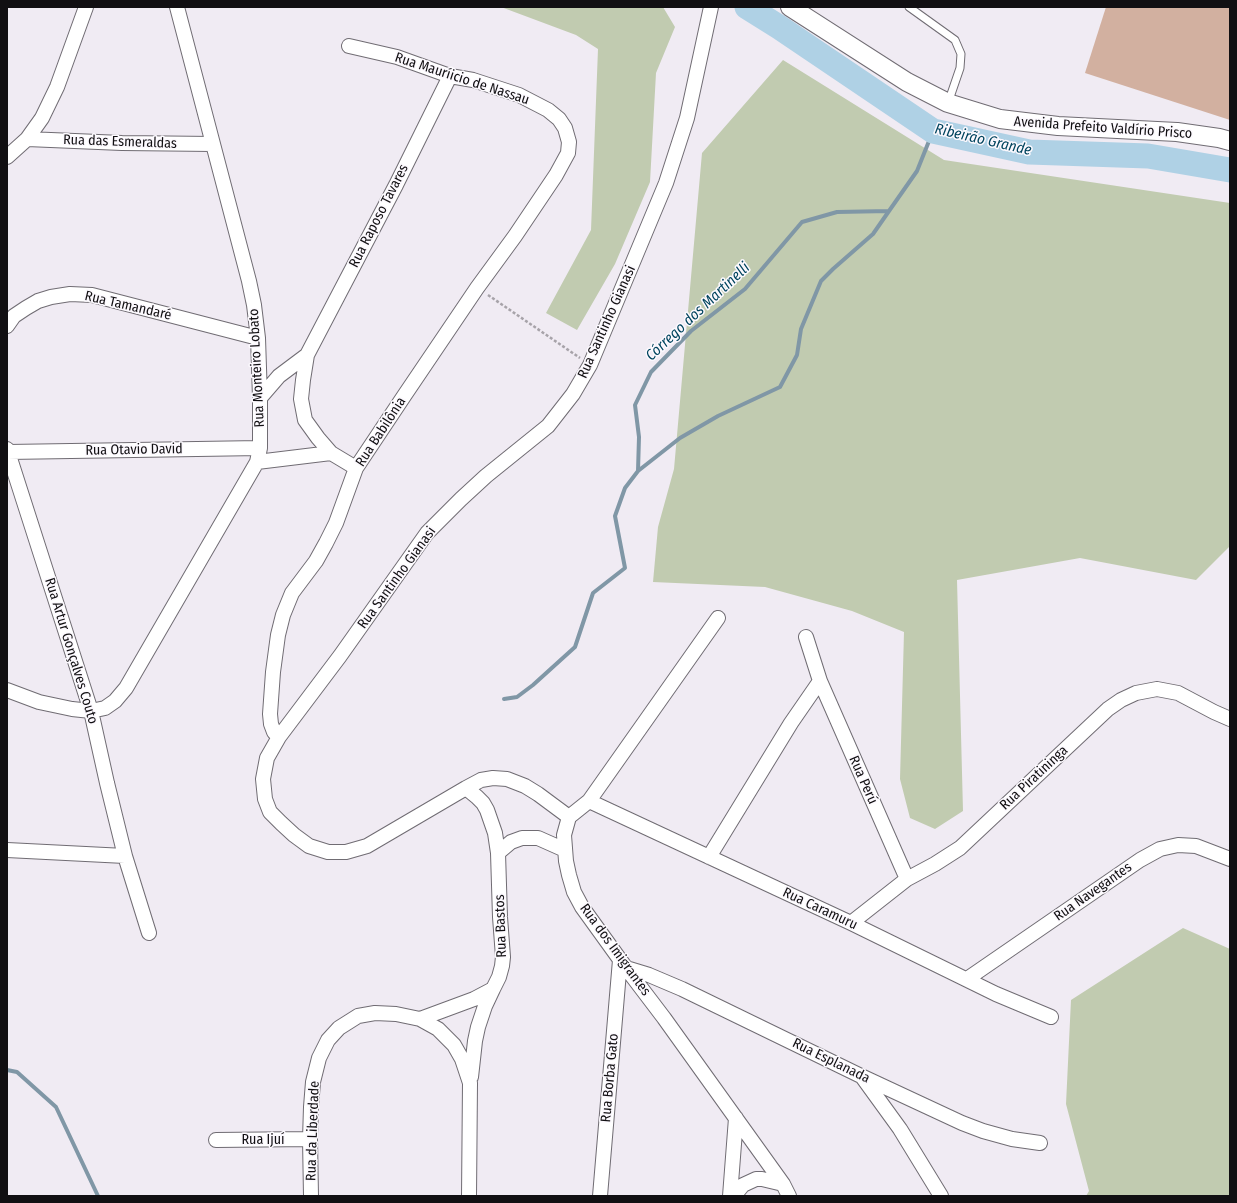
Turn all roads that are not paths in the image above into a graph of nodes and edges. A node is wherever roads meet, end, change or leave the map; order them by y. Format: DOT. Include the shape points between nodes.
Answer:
graph roads {
  1 [pos="86,7"];
  2 [pos="177,7"];
  3 [pos="711,7"];
  4 [pos="790,7"];
  5 [pos="909,7"];
  6 [pos="349,46"];
  7 [pos="450,76"];
  8 [pos="948,103"];
  9 [pos="27,139"];
  10 [pos="1230,141"];
  11 [pos="213,144"];
  12 [pos="568,154"];
  13 [pos="7,157"];
  14 [pos="7,326"];
  15 [pos="258,338"];
  16 [pos="307,355"];
  17 [pos="260,398"];
  18 [pos="8,451"];
  19 [pos="331,453"];
  20 [pos="258,455"];
  21 [pos="356,468"];
  22 [pos="718,618"];
  23 [pos="806,637"];
  24 [pos="820,681"];
  25 [pos="7,690"];
  26 [pos="91,711"];
  27 [pos="1230,719"];
  28 [pos="279,737"];
  29 [pos="466,788"];
  30 [pos="589,800"];
  31 [pos="569,816"];
  32 [pos="7,850"];
  33 [pos="565,850"];
  34 [pos="498,853"];
  35 [pos="125,856"];
  36 [pos="708,857"];
  37 [pos="1230,859"];
  38 [pos="907,879"];
  39 [pos="851,923"];
  40 [pos="149,933"];
  41 [pos="623,964"];
  42 [pos="967,980"];
  43 [pos="493,989"];
  44 [pos="1051,1017"];
  45 [pos="420,1019"];
  46 [pos="861,1076"];
  47 [pos="470,1083"];
  48 [pos="736,1118"];
  49 [pos="310,1139"];
  50 [pos="216,1140"];
  51 [pos="1040,1143"];
  52 [pos="786,1190"];
  53 [pos="311,1196"];
  54 [pos="469,1196"];
  55 [pos="600,1196"];
  56 [pos="730,1196"];
  57 [pos="734,1196"];
  58 [pos="941,1196"];
  1 -- 9 [label="street" via="57,87 42,118"];
  2 -- 11 [label="street, Rua Monteiro Lobato"];
  3 -- 28 [label="street, Rua Santinho Gianasi" via="687,118 666,183 590,365 573,394 548,426 460,499 427,534"];
  4 -- 8 [label="street, Avenida Prefeito Valdírio Prisco" via="907,82"];
  5 -- 8 [label="lane" via="955,40 962,54"];
  6 -- 7 [label="street, Rua Mauríicio de Nassau" via="397,57"];
  7 -- 12 [label="street, Rua Mauríicio de Nassau" via="473,80 519,95 548,110 565,128 569,142"];
  7 -- 16 [label="street, Rua Raposo Tavares"];
  8 -- 10 [label="street, Avenida Prefeito Valdírio Prisco" via="1000,119 1058,126 1177,132"];
  9 -- 11 [label="street, Rua das Esmeraldas"];
  9 -- 13 [label="street"];
  11 -- 15 [label="street, Rua Monteiro Lobato" via="249,280"];
  12 -- 21 [label="street, Rua Babilônia"];
  14 -- 15 [label="street, Rua Tamandaré" via="14,316 38,301 70,294 92,295"];
  15 -- 17 [label="street, Rua Monteiro Lobato"];
  16 -- 17 [label="street, Rua Raposo Tavares" via="279,376"];
  16 -- 19 [label="street, Rua Raposo Tavares" via="301,399 305,420"];
  17 -- 20 [label="street, Rua Monteiro Lobato"];
  18 -- 20 [label="street, Rua Otavio David"];
  18 -- 26 [label="street, Rua Artur Gonçalves Couto"];
  19 -- 20 [label="street, Rua Otavio David"];
  19 -- 21 [label="street, Rua Raposo Tavares"];
  20 -- 26 [label="street" via="126,688 105,708"];
  21 -- 28 [label="street, Rua Babilônia" via="336,523 316,561 292,593 283,615 273,672 270,714 274,732"];
  22 -- 30 [label="street"];
  23 -- 24 [label="street, Rua Perú"];
  24 -- 36 [label="street"];
  24 -- 38 [label="street, Rua Perú"];
  25 -- 26 [label="street" via="39,702"];
  26 -- 35 [label="street, Rua Artur Gonçalves Couto"];
  27 -- 38 [label="street, Rua Piratininga" via="1178,693 1157,689 1136,693 1121,700 1108,709 960,848"];
  28 -- 29 [label="street, Rua Santinho Gianasi" via="267,758 263,779 265,799 270,812 309,846 328,852 346,852 367,846"];
  29 -- 31 [label="street, Rua Santinho Gianasi" via="481,780 507,779 525,786"];
  29 -- 34 [label="street, Rua Bastos" via="487,810 495,833"];
  30 -- 31 [label="street"];
  30 -- 36 [label="street, Rua Caramuru"];
  31 -- 33 [label="street, Rua dos Imigrantes" via="564,834"];
  32 -- 35 [label="street"];
  33 -- 34 [label="street" via="538,838 522,838 511,842"];
  33 -- 41 [label="street, Rua dos Imigrantes" via="574,892"];
  34 -- 43 [label="street, Rua Bastos" via="503,957 499,977"];
  35 -- 40 [label="street, Rua Artur Gonçalves Couto"];
  36 -- 39 [label="street, Rua Caramuru"];
  37 -- 42 [label="street, Rua Navegantes" via="1196,846 1178,845 1160,849 1140,860"];
  38 -- 39 [label="street, Rua Piratininga"];
  39 -- 42 [label="street, Rua Caramuru"];
  41 -- 46 [label="street, Rua Esplanada" via="682,988"];
  41 -- 48 [label="street, Rua dos Imigrantes"];
  41 -- 55 [label="street, Rua Borba Gato"];
  42 -- 44 [label="street, Rua Caramuru"];
  43 -- 45 [label="street" via="474,999"];
  43 -- 47 [label="street, Rua da Liberdade" via="478,1027"];
  45 -- 47 [label="street, Rua da Liberdade" via="438,1030 454,1045"];
  45 -- 49 [label="street, Rua da Liberdade" via="376,1013 358,1016 339,1028 328,1040 319,1058 313,1082"];
  46 -- 51 [label="street, Rua Esplanada" via="983,1131"];
  46 -- 58 [label="street" via="900,1129"];
  47 -- 54 [label="street, Rua da Liberdade"];
  48 -- 52 [label="street, Rua dos Imigrantes"];
  48 -- 56 [label="street"];
  49 -- 50 [label="street, Rua Ijuí"];
  49 -- 53 [label="street, Rua da Liberdade"];
  52 -- 57 [label="street" via="762,1179 756,1179 743,1185"];
}
